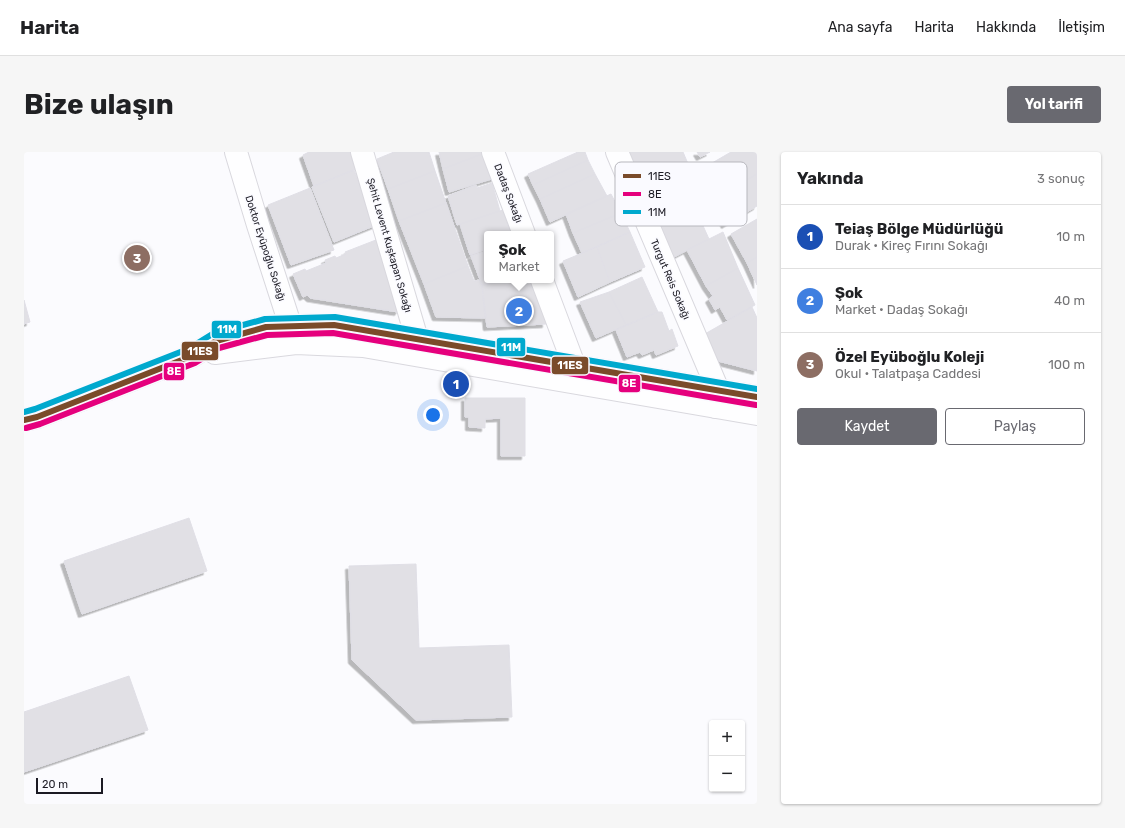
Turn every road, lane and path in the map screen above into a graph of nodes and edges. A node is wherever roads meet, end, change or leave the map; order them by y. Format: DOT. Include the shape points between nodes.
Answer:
graph roads {
  1 [pos="236,152"];
  2 [pos="362,152"];
  3 [pos="493,152"];
  4 [pos="616,152"];
  5 [pos="620,162"];
  6 [pos="646,226"];
  7 [pos="523,231"];
  8 [pos="543,283"];
  9 [pos="293,335"];
  10 [pos="417,339"];
  11 [pos="574,373"];
  12 [pos="757,397"];
  13 [pos="717,398"];
  14 [pos="757,414"];
  15 [pos="24,420"];
  1 -- 9 [label="main road, Doktor Eyüpoğlu Sokağı"];
  2 -- 10 [label="main road, Şehit Levent Kuşkapan Sokağı"];
  3 -- 7 [label="main road, Dadaş Sokağı"];
  4 -- 5 [label="main road, Turgut Reis Sokağı"];
  6 -- 13 [label="main road, Turgut Reis Sokağı"];
  8 -- 11 [label="main road"];
  9 -- 10 [label="main road" via="334,324"];
  9 -- 11 [label="main road"];
  9 -- 15 [label="main road" via="266,327 216,341 192,356"];
  10 -- 11 [label="main road"];
  11 -- 13 [label="main road"];
  12 -- 13 [label="main road"];
  13 -- 14 [label="main road"];
}
